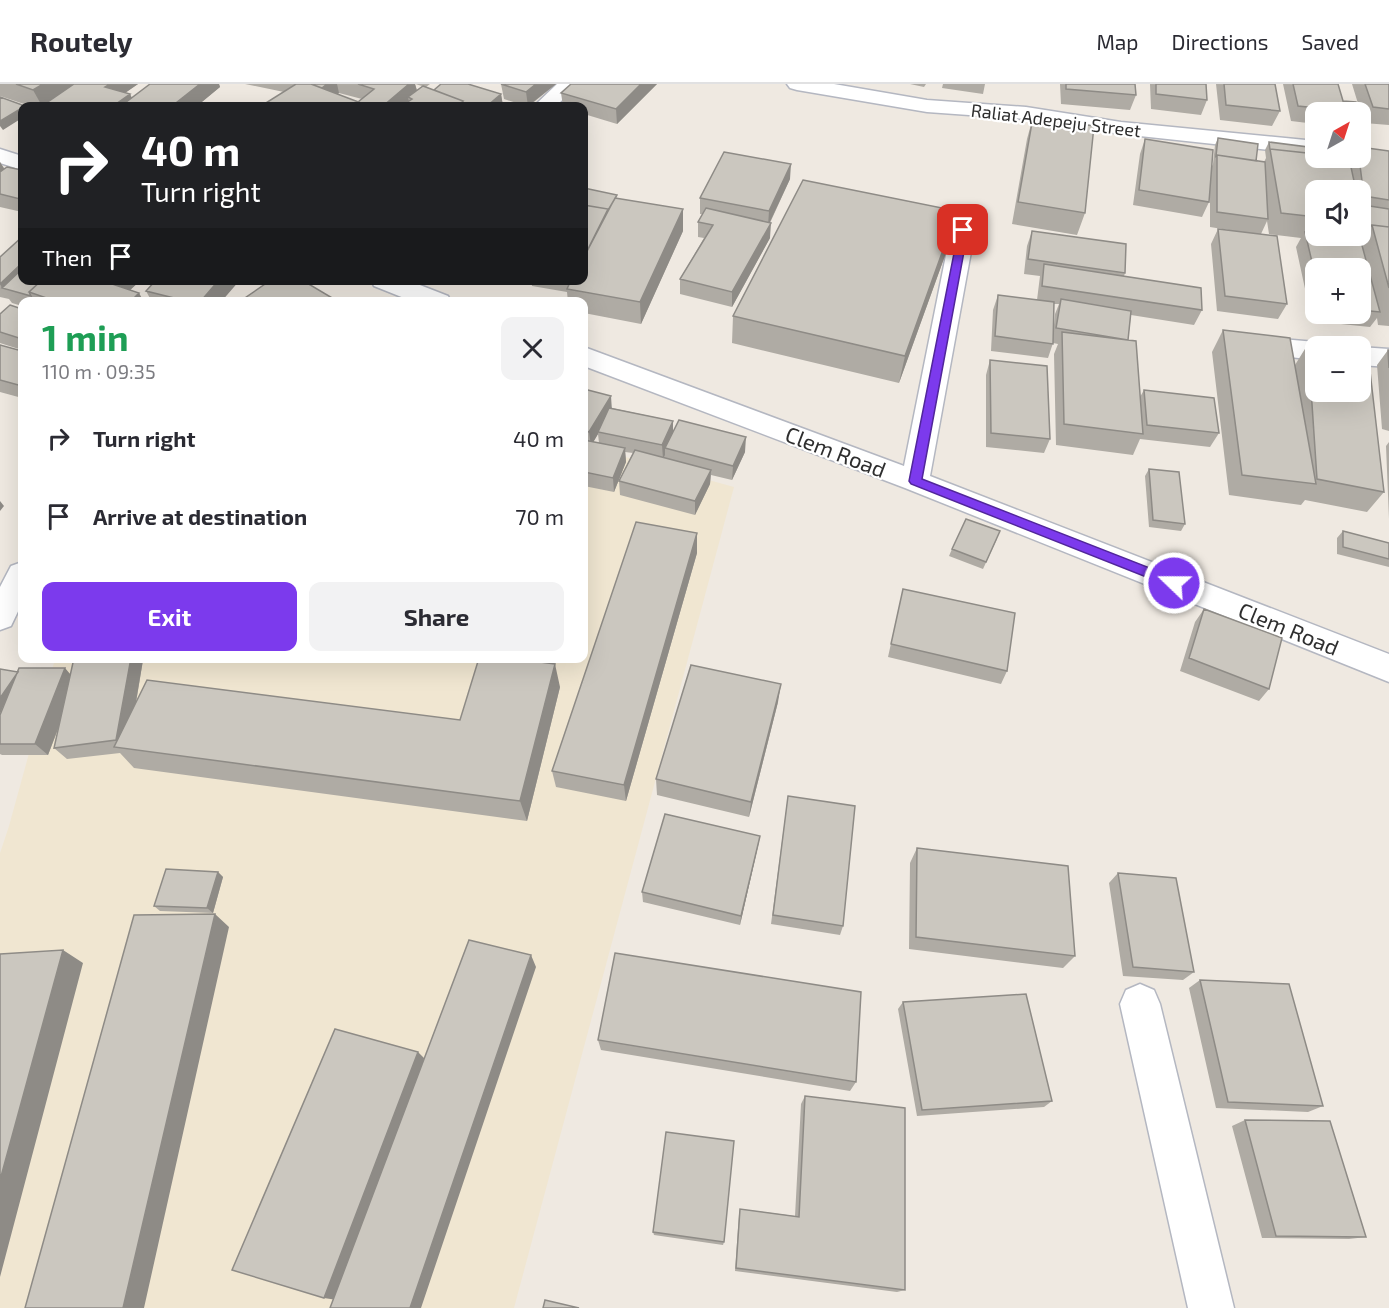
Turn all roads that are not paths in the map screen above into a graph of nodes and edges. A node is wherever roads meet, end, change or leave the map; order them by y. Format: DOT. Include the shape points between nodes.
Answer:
graph roads {
  1 [pos="569,84"];
  2 [pos="797,84"];
  3 [pos="548,102"];
  4 [pos="1305,147"];
  5 [pos="0,156"];
  6 [pos="18,162"];
  7 [pos="963,230"];
  8 [pos="396,285"];
  9 [pos="426,297"];
  10 [pos="1230,343"];
  11 [pos="1305,350"];
  12 [pos="1371,357"];
  13 [pos="588,358"];
  14 [pos="1389,358"];
  15 [pos="915,481"];
  16 [pos="18,582"];
  17 [pos="0,617"];
  18 [pos="1389,668"];
  19 [pos="1140,1004"];
  20 [pos="1211,1308"];
  1 -- 3 [label="street"];
  2 -- 4 [label="street, Raliat Adepeju Street" via="927,106 1023,104 1121,128"];
  5 -- 6 [label="street"];
  7 -- 15 [label="street"];
  8 -- 9 [label="street"];
  10 -- 11 [label="street"];
  12 -- 14 [label="street"];
  13 -- 15 [label="street, Clem Road"];
  15 -- 18 [label="street, Clem Road"];
  16 -- 17 [label="street"];
  19 -- 20 [label="street"];
}
